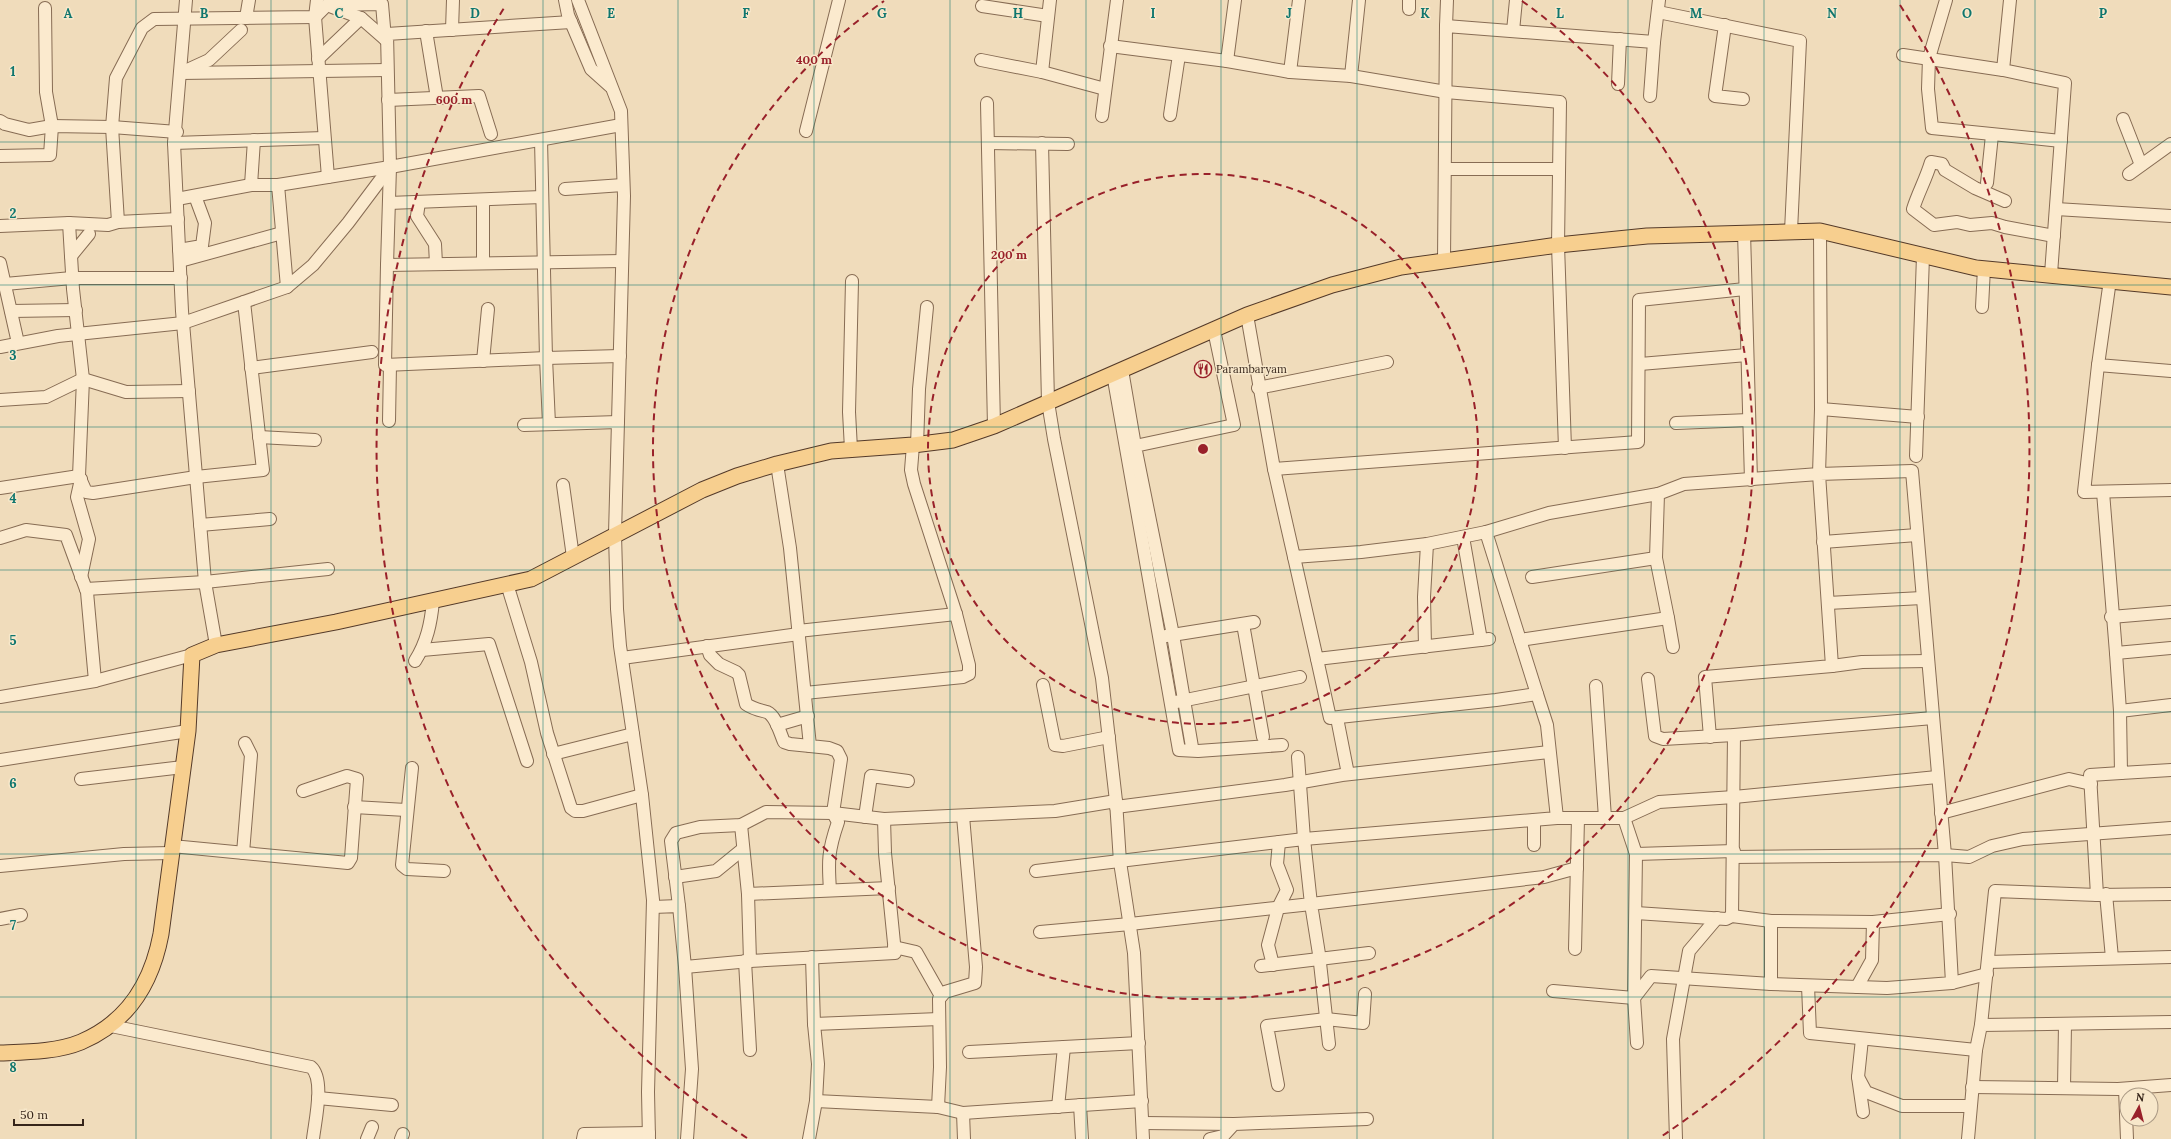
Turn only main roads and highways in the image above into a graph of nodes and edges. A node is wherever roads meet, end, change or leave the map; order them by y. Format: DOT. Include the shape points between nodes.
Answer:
graph roads {
  1 [pos="2171,287"];
  2 [pos="0,1053"];
  1 -- 2 [label="main road" via="1984,268 1820,231 1647,236 1558,245 1401,267 1332,285 1247,316 994,426 952,440 804,456 737,476 702,490 531,579 216,645 192,655 188,731 161,934 154,965 130,1006 112,1026 80,1042 47,1050"];
}
